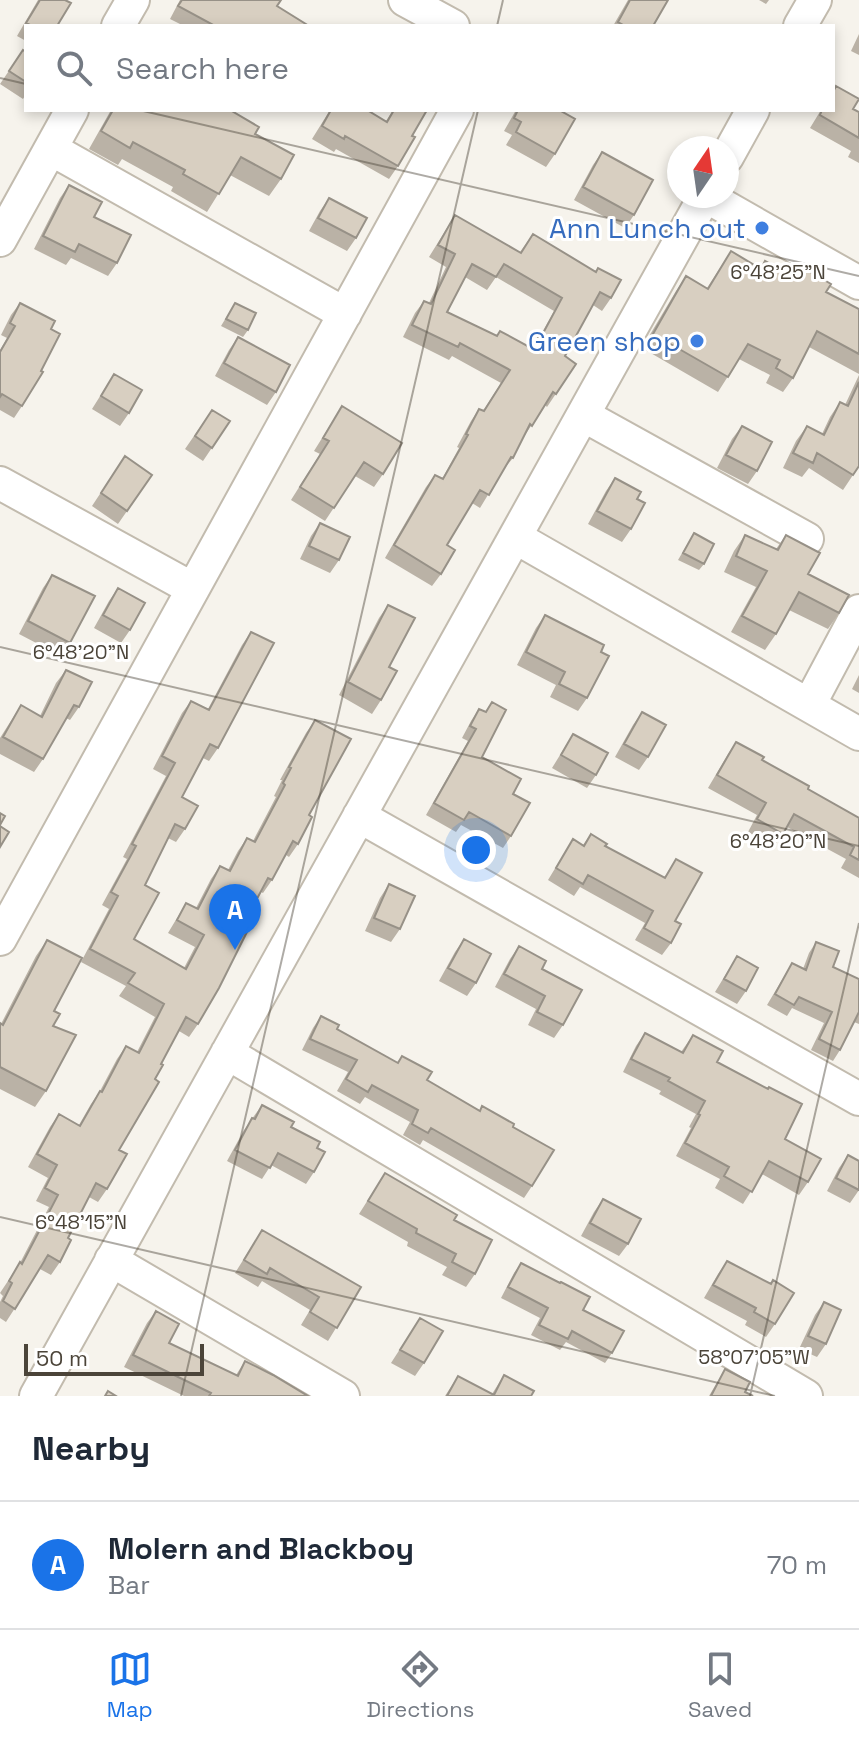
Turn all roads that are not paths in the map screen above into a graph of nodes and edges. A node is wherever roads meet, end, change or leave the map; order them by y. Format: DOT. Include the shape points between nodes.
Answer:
graph roads {
  1 [pos="133,0"];
  2 [pos="405,0"];
  3 [pos="815,0"];
  4 [pos="119,24"];
  5 [pos="449,24"];
  6 [pos="801,24"];
  7 [pos="71,112"];
  8 [pos="456,112"];
  9 [pos="752,112"];
  10 [pos="739,136"];
  11 [pos="51,149"];
  12 [pos="699,208"];
  13 [pos="727,208"];
  14 [pos="0,240"];
  15 [pos="859,283"];
  16 [pos="345,314"];
  17 [pos="583,415"];
  18 [pos="0,483"];
  19 [pos="515,537"];
  20 [pos="807,539"];
  21 [pos="193,589"];
  22 [pos="859,611"];
  23 [pos="809,705"];
  24 [pos="859,734"];
  25 [pos="359,816"];
  26 [pos="0,939"];
  27 [pos="227,1053"];
  28 [pos="859,1099"];
  29 [pos="111,1260"];
  30 [pos="36,1396"];
  31 [pos="343,1396"];
  32 [pos="806,1396"];
  1 -- 4 [label="street"];
  2 -- 5 [label="street"];
  3 -- 6 [label="street"];
  7 -- 11 [label="street"];
  8 -- 16 [label="street"];
  9 -- 10 [label="street"];
  11 -- 14 [label="street"];
  11 -- 16 [label="street"];
  12 -- 17 [label="street"];
  13 -- 15 [label="street"];
  16 -- 21 [label="street"];
  17 -- 19 [label="street"];
  17 -- 20 [label="street"];
  18 -- 21 [label="street"];
  19 -- 23 [label="street"];
  19 -- 25 [label="street"];
  21 -- 26 [label="street"];
  22 -- 23 [label="street"];
  23 -- 24 [label="street"];
  25 -- 27 [label="street"];
  25 -- 28 [label="street"];
  27 -- 29 [label="street"];
  27 -- 32 [label="street"];
  29 -- 30 [label="street"];
  29 -- 31 [label="street"];
}
